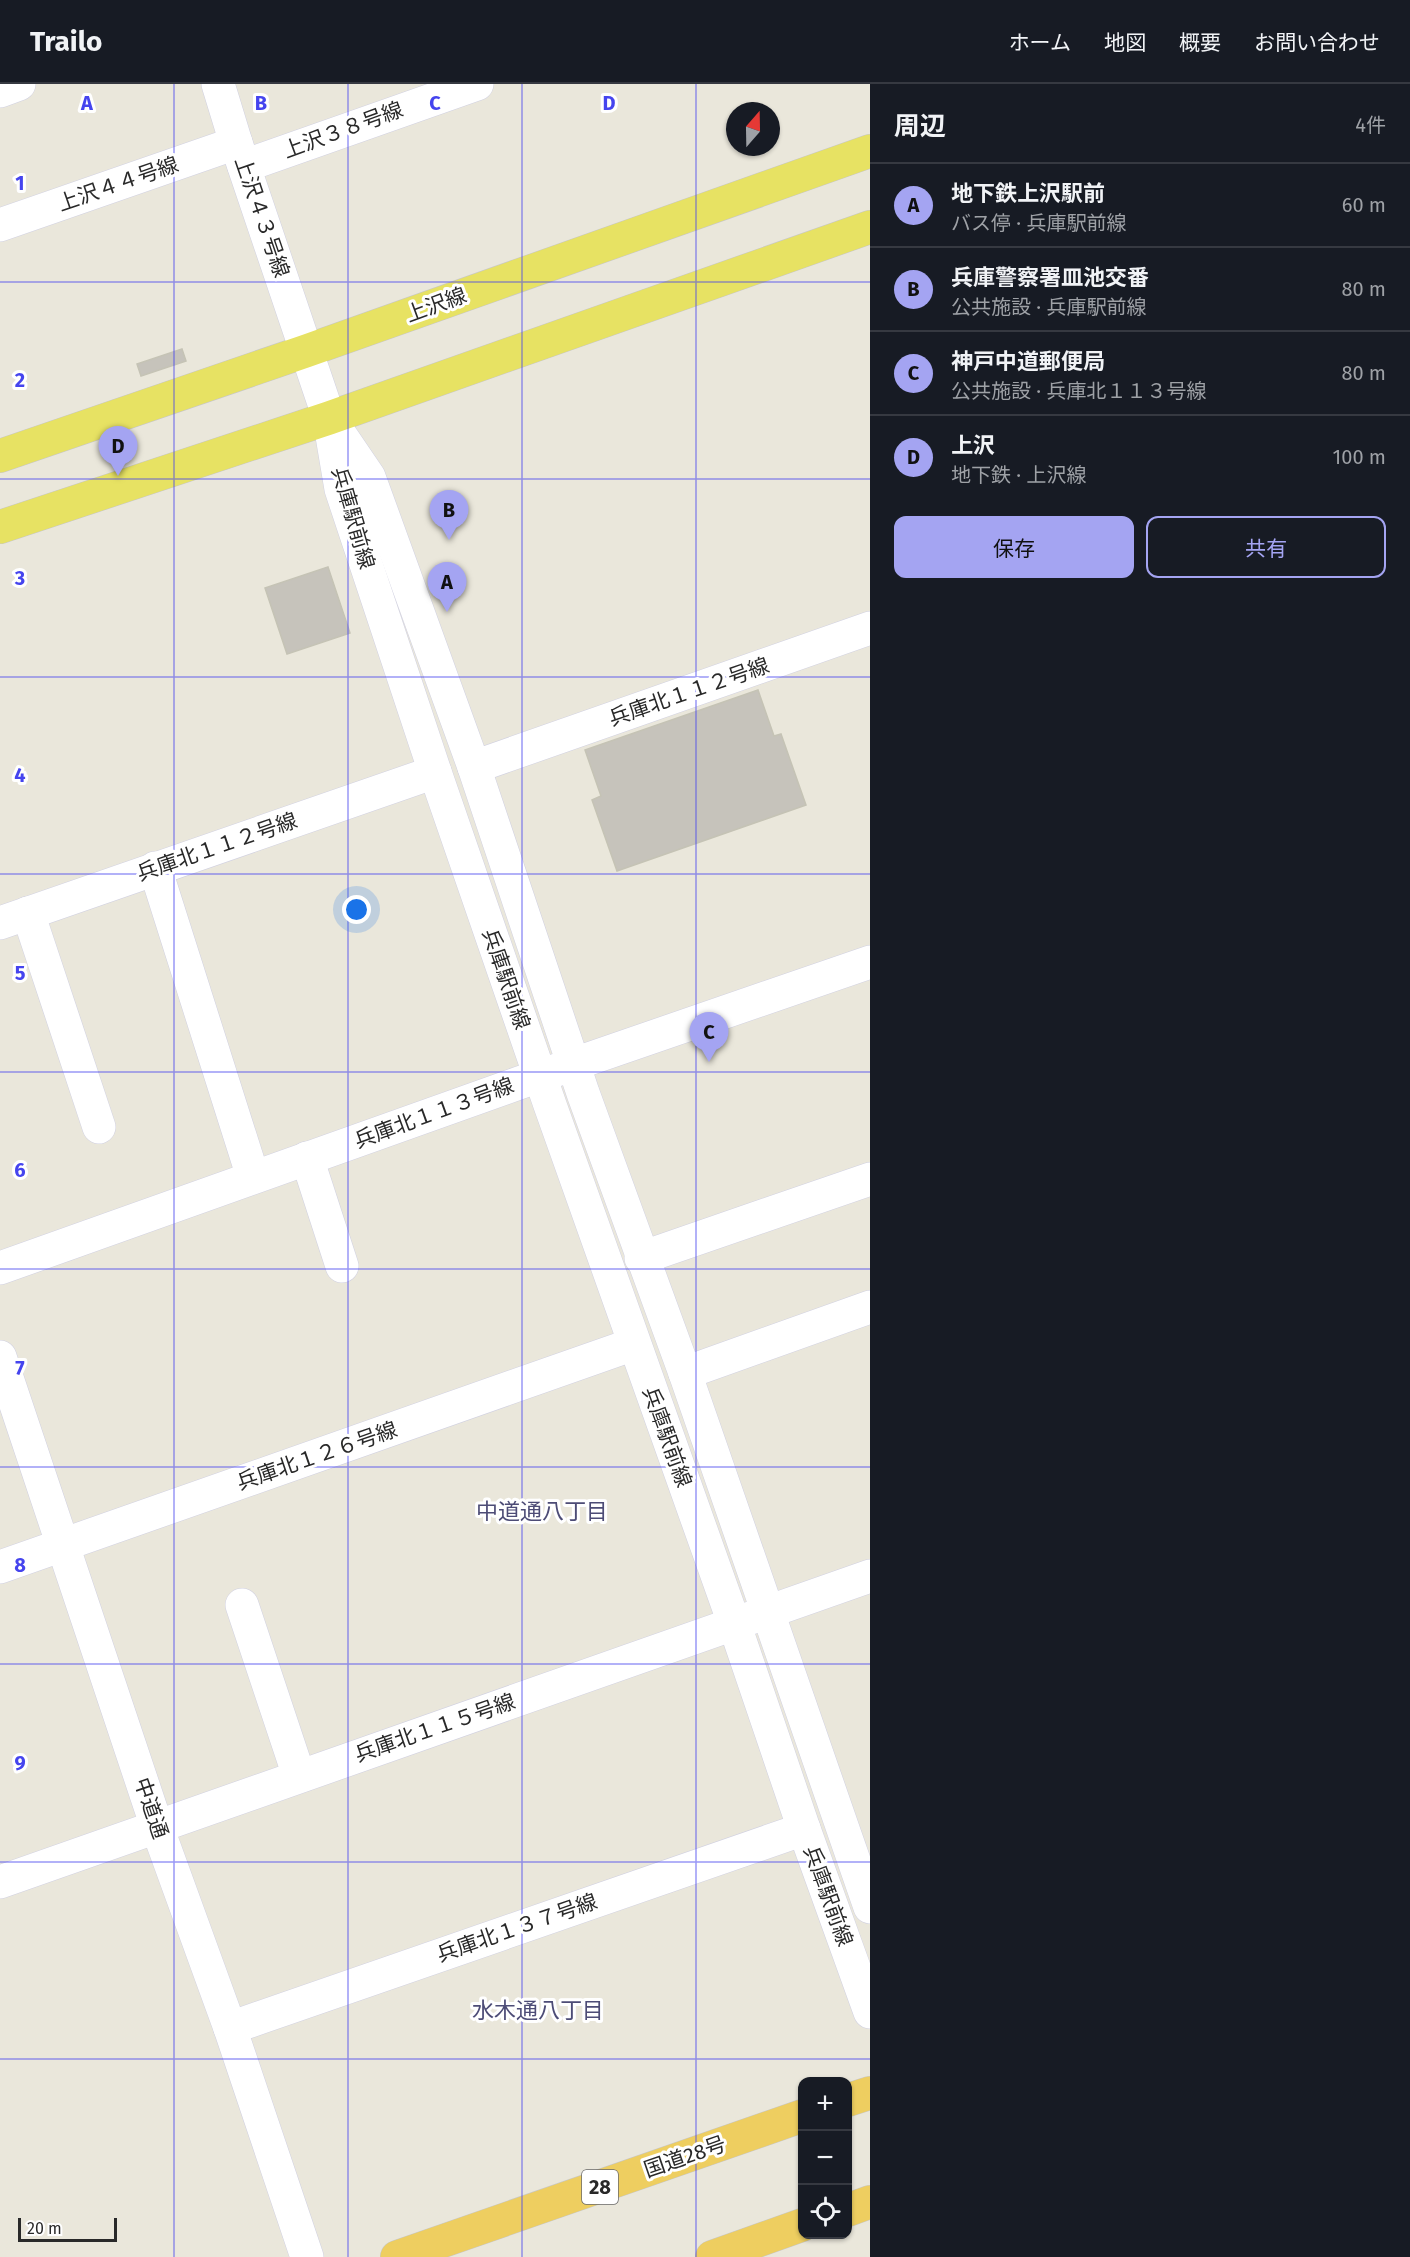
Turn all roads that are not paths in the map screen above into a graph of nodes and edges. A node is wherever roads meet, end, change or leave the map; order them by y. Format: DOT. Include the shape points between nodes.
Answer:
graph roads {
  1 [pos="19,84"];
  2 [pos="218,84"];
  3 [pos="477,84"];
  4 [pos="0,91"];
  5 [pos="427,92"];
  6 [pos="870,151"];
  7 [pos="240,154"];
  8 [pos="0,225"];
  9 [pos="870,227"];
  10 [pos="306,351"];
  11 [pos="329,418"];
  12 [pos="0,456"];
  13 [pos="0,527"];
  14 [pos="870,628"];
  15 [pos="474,767"];
  16 [pos="435,772"];
  17 [pos="155,868"];
  18 [pos="14,918"];
  19 [pos="870,962"];
  20 [pos="573,1064"];
  21 [pos="540,1076"];
  22 [pos="99,1127"];
  23 [pos="306,1158"];
  24 [pos="252,1177"];
  25 [pos="870,1179"];
  26 [pos="641,1258"];
  27 [pos="342,1266"];
  28 [pos="0,1268"];
  29 [pos="870,1307"];
  30 [pos="634,1344"];
  31 [pos="0,1357"];
  32 [pos="685,1373"];
  33 [pos="63,1546"];
  34 [pos="0,1567"];
  35 [pos="870,1576"];
  36 [pos="242,1605"];
  37 [pos="767,1611"];
  38 [pos="734,1623"];
  39 [pos="299,1776"];
  40 [pos="158,1827"];
  41 [pos="804,1829"];
  42 [pos="0,1882"];
  43 [pos="870,1907"];
  44 [pos="870,2013"];
  45 [pos="230,2028"];
  46 [pos="870,2092"];
  47 [pos="852,2099"];
  48 [pos="798,2117"];
  49 [pos="870,2202"];
  50 [pos="852,2209"];
  51 [pos="798,2227"];
  52 [pos="763,2249"];
  53 [pos="307,2257"];
  54 [pos="397,2257"];
  55 [pos="712,2257"];
  1 -- 4 [label="street"];
  2 -- 7 [label="street, 上沢４３号線"];
  3 -- 5 [label="street, 上沢３８号線"];
  5 -- 7 [label="street, 上沢３８号線"];
  6 -- 10 [label="main road, 上沢線"];
  7 -- 8 [label="street, 上沢４４号線"];
  7 -- 10 [label="street, 上沢４３号線"];
  9 -- 11 [label="main road"];
  10 -- 11 [label="street, 上沢４３号線"];
  10 -- 12 [label="main road, 上沢線"];
  11 -- 13 [label="main road"];
  11 -- 15 [label="street, 兵庫駅前線" via="369,477"];
  11 -- 16 [label="street, 兵庫駅前線" via="341,489"];
  14 -- 15 [label="street, 兵庫北１１２号線"];
  15 -- 20 [label="street, 兵庫駅前線"];
  16 -- 17 [label="street, 兵庫北１１２号線"];
  16 -- 21 [label="street, 兵庫駅前線"];
  17 -- 18 [label="street, 兵庫北１１２号線"];
  17 -- 24 [label="street"];
  18 -- 22 [label="street"];
  19 -- 20 [label="street, 兵庫北１１３号線"];
  20 -- 21 [label="street, 兵庫北１１３号線"];
  20 -- 26 [label="street, 兵庫駅前線"];
  21 -- 23 [label="street, 兵庫北１１３号線"];
  21 -- 30 [label="street, 兵庫駅前線"];
  23 -- 24 [label="street, 兵庫北１１３号線"];
  23 -- 27 [label="street"];
  24 -- 28 [label="street, 兵庫北１１３号線"];
  25 -- 26 [label="street"];
  26 -- 32 [label="street, 兵庫駅前線"];
  29 -- 32 [label="street"];
  30 -- 33 [label="street, 兵庫北１２６号線"];
  30 -- 38 [label="street, 兵庫駅前線"];
  31 -- 33 [label="street, 中道通"];
  32 -- 37 [label="street, 兵庫駅前線"];
  33 -- 34 [label="street, 兵庫北１２６号線"];
  33 -- 40 [label="street, 中道通"];
  35 -- 37 [label="street, 兵庫北１１５号線"];
  36 -- 39 [label="street"];
  37 -- 38 [label="street, 兵庫北１１５号線"];
  37 -- 43 [label="street, 兵庫駅前線"];
  38 -- 39 [label="street, 兵庫北１１５号線"];
  38 -- 41 [label="street, 兵庫駅前線"];
  39 -- 40 [label="street, 兵庫北１１５号線"];
  40 -- 42 [label="street, 兵庫北１１５号線"];
  40 -- 45 [label="street, 中道通"];
  41 -- 44 [label="street, 兵庫駅前線"];
  41 -- 45 [label="street, 兵庫北１３７号線"];
  45 -- 53 [label="street, 中道通"];
  46 -- 47 [label="highway"];
  48 -- 54 [label="highway, 国道28号 / 28"];
  49 -- 50 [label="highway"];
  51 -- 52 [label="highway"];
  52 -- 55 [label="highway"];
}
